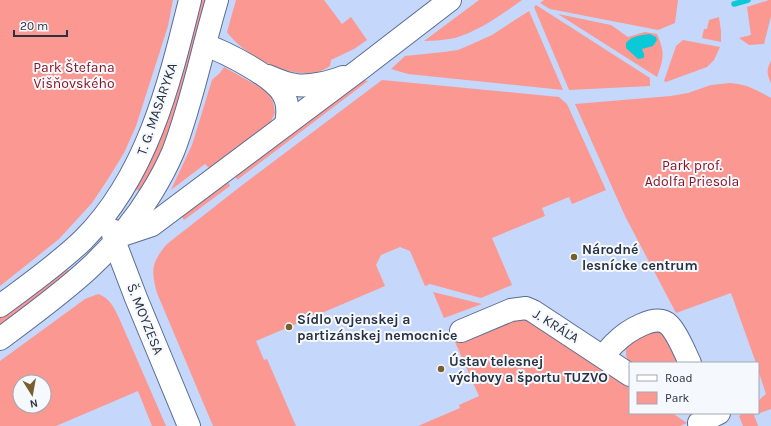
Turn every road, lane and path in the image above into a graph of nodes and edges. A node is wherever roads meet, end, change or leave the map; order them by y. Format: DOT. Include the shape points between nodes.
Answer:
graph roads {
  1 [pos="190,0"];
  2 [pos="217,0"];
  3 [pos="450,0"];
  4 [pos="205,45"];
  5 [pos="359,70"];
  6 [pos="256,71"];
  7 [pos="286,124"];
  8 [pos="108,210"];
  9 [pos="119,239"];
  10 [pos="0,306"];
  11 [pos="461,331"];
  12 [pos="0,339"];
  13 [pos="604,356"];
  14 [pos="689,362"];
  15 [pos="629,373"];
  16 [pos="189,426"];
  1 -- 8 [label="street, T. G. MASARYKA" via="182,35 153,127 135,167"];
  2 -- 4 [label="street, T. G. MASARYKA"];
  3 -- 5 [label="street, T. G. MASARYKA"];
  4 -- 6 [label="street, T. G. MASARYKA" via="230,55"];
  4 -- 9 [label="street, T. G. MASARYKA" via="172,153 140,212"];
  5 -- 6 [label="street, T. G. MASARYKA" via="334,80 297,85"];
  5 -- 7 [label="street, T. G. MASARYKA"];
  6 -- 7 [label="street, T. G. MASARYKA" via="275,83 284,94 288,105"];
  7 -- 9 [label="street, T. G. MASARYKA" via="152,225"];
  8 -- 9 [label="street, Š. MOYZESA"];
  8 -- 10 [label="street, T. G. MASARYKA" via="61,260"];
  9 -- 12 [label="street, T. G. MASARYKA" via="66,290"];
  9 -- 16 [label="street, Š. MOYZESA" via="136,298"];
  11 -- 13 [label="street, J. KRÁĽA" via="511,310 526,308"];
  13 -- 14 [label="street" via="627,332 657,321 667,323 673,330"];
  13 -- 15 [label="street, J. KRÁĽA"];
}
